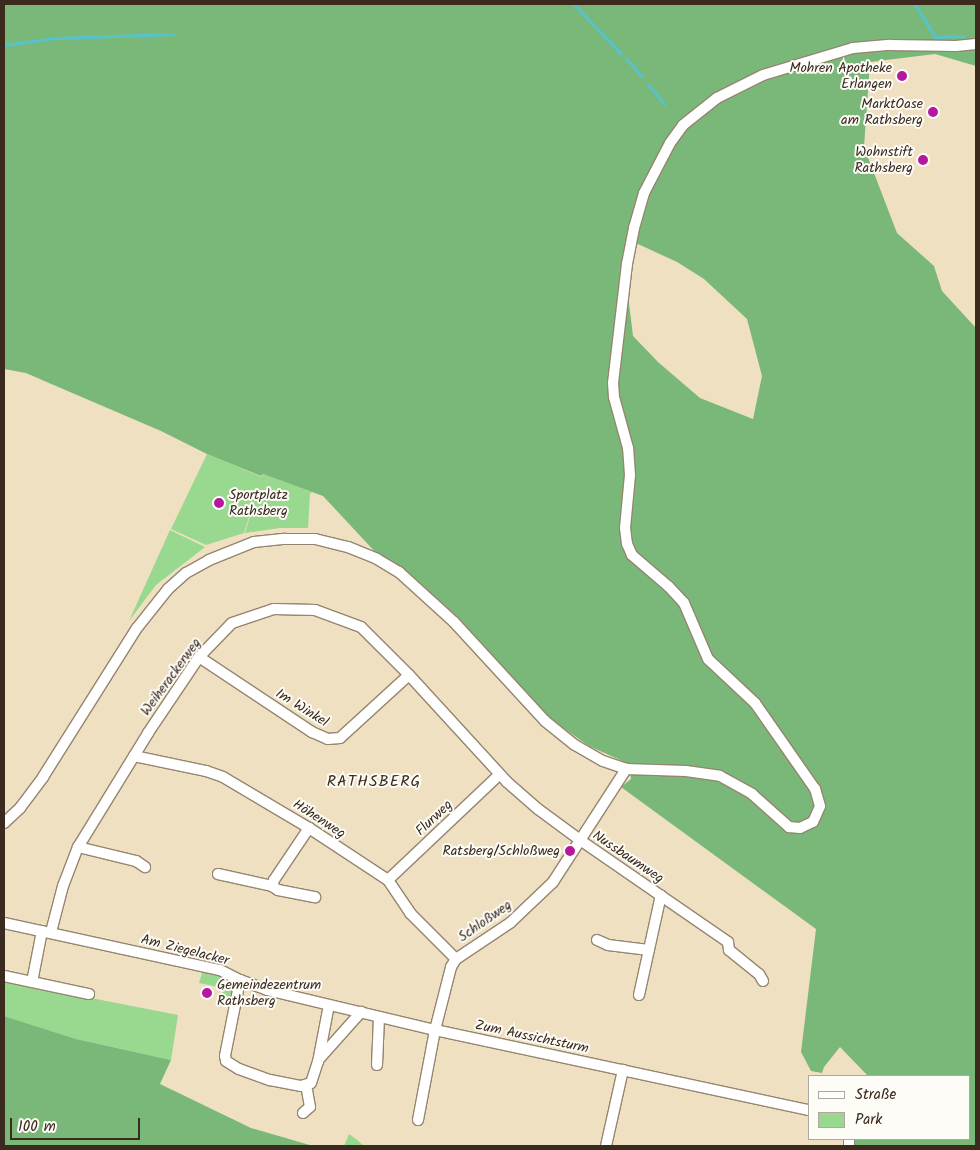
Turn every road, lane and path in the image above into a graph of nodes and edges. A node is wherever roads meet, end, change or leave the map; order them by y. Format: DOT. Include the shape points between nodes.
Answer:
graph roads {
  1 [pos="976,44"];
  2 [pos="199,657"];
  3 [pos="409,676"];
  4 [pos="134,756"];
  5 [pos="626,769"];
  6 [pos="499,775"];
  7 [pos="4,823"];
  8 [pos="309,828"];
  9 [pos="580,840"];
  10 [pos="78,848"];
  11 [pos="146,867"];
  12 [pos="218,874"];
  13 [pos="388,880"];
  14 [pos="272,886"];
  15 [pos="661,896"];
  16 [pos="315,897"];
  17 [pos="4,923"];
  18 [pos="46,932"];
  19 [pos="597,940"];
  20 [pos="649,950"];
  21 [pos="456,959"];
  22 [pos="4,976"];
  23 [pos="240,980"];
  24 [pos="763,981"];
  25 [pos="32,982"];
  26 [pos="89,994"];
  27 [pos="639,995"];
  28 [pos="329,1005"];
  29 [pos="361,1012"];
  30 [pos="379,1017"];
  31 [pos="435,1030"];
  32 [pos="318,1062"];
  33 [pos="377,1065"];
  34 [pos="623,1070"];
  35 [pos="306,1085"];
  36 [pos="808,1110"];
  37 [pos="304,1113"];
  38 [pos="418,1120"];
  39 [pos="606,1146"];
  1 -- 5 [label="street" via="853,48 763,75 717,98 683,125 644,193 626,272 613,383 628,448 627,544 632,555 684,603 708,660 748,696 770,725 818,794 819,811 813,822 794,828 785,825 752,794 720,776"];
  2 -- 3 [label="street, Weiherackerweg" via="232,623 274,609 315,610 361,627"];
  2 -- 3 [label="street, Im Winkel" via="312,732 328,739 340,738"];
  2 -- 4 [label="street, Weiherackerweg"];
  3 -- 6 [label="street, Weiherackerweg"];
  4 -- 8 [label="street, Höhenweg" via="223,777"];
  4 -- 10 [label="street, Weiherackerweg"];
  5 -- 7 [label="street" via="575,745 545,721 454,622 399,572 348,548 315,539 285,538 254,542 209,560 186,573 168,589 137,628 43,777 20,808"];
  5 -- 9 [label="street, Schloßweg"];
  6 -- 9 [label="street, Weiherackerweg"];
  6 -- 13 [label="street, Flurweg"];
  8 -- 13 [label="street, Höhenweg"];
  8 -- 14 [label="street"];
  9 -- 15 [label="street, Nussbaumweg"];
  9 -- 21 [label="street, Schloßweg" via="553,882 510,924"];
  10 -- 11 [label="street" via="136,861"];
  10 -- 18 [label="street, Weiherackerweg"];
  12 -- 14 [label="street"];
  13 -- 21 [label="street, Höhenweg" via="410,913"];
  14 -- 16 [label="street"];
  15 -- 20 [label="street, Nussbaumweg"];
  15 -- 24 [label="street, Nussbaumweg" via="728,942 729,950"];
  17 -- 18 [label="street, Am Ziegelacker"];
  18 -- 23 [label="street, Am Ziegelacker" via="220,970"];
  18 -- 25 [label="street"];
  19 -- 20 [label="street" via="608,945"];
  20 -- 27 [label="street, Nussbaumweg"];
  21 -- 31 [label="street, Schloßweg" via="451,967"];
  22 -- 25 [label="street"];
  23 -- 28 [label="street, Am Ziegelacker"];
  23 -- 35 [label="street" via="226,1061 270,1080"];
  25 -- 26 [label="street"];
  28 -- 29 [label="street, Am Ziegelacker"];
  28 -- 32 [label="street"];
  29 -- 30 [label="street, Am Ziegelacker"];
  29 -- 32 [label="street"];
  30 -- 31 [label="street, Am Ziegelacker"];
  30 -- 33 [label="street"];
  31 -- 34 [label="street, Zum Aussichtsturm"];
  31 -- 38 [label="street, Schloßweg"];
  32 -- 35 [label="street"];
  34 -- 36 [label="street, Zum Aussichtsturm"];
  34 -- 39 [label="street"];
  35 -- 37 [label="street" via="310,1107"];
}
